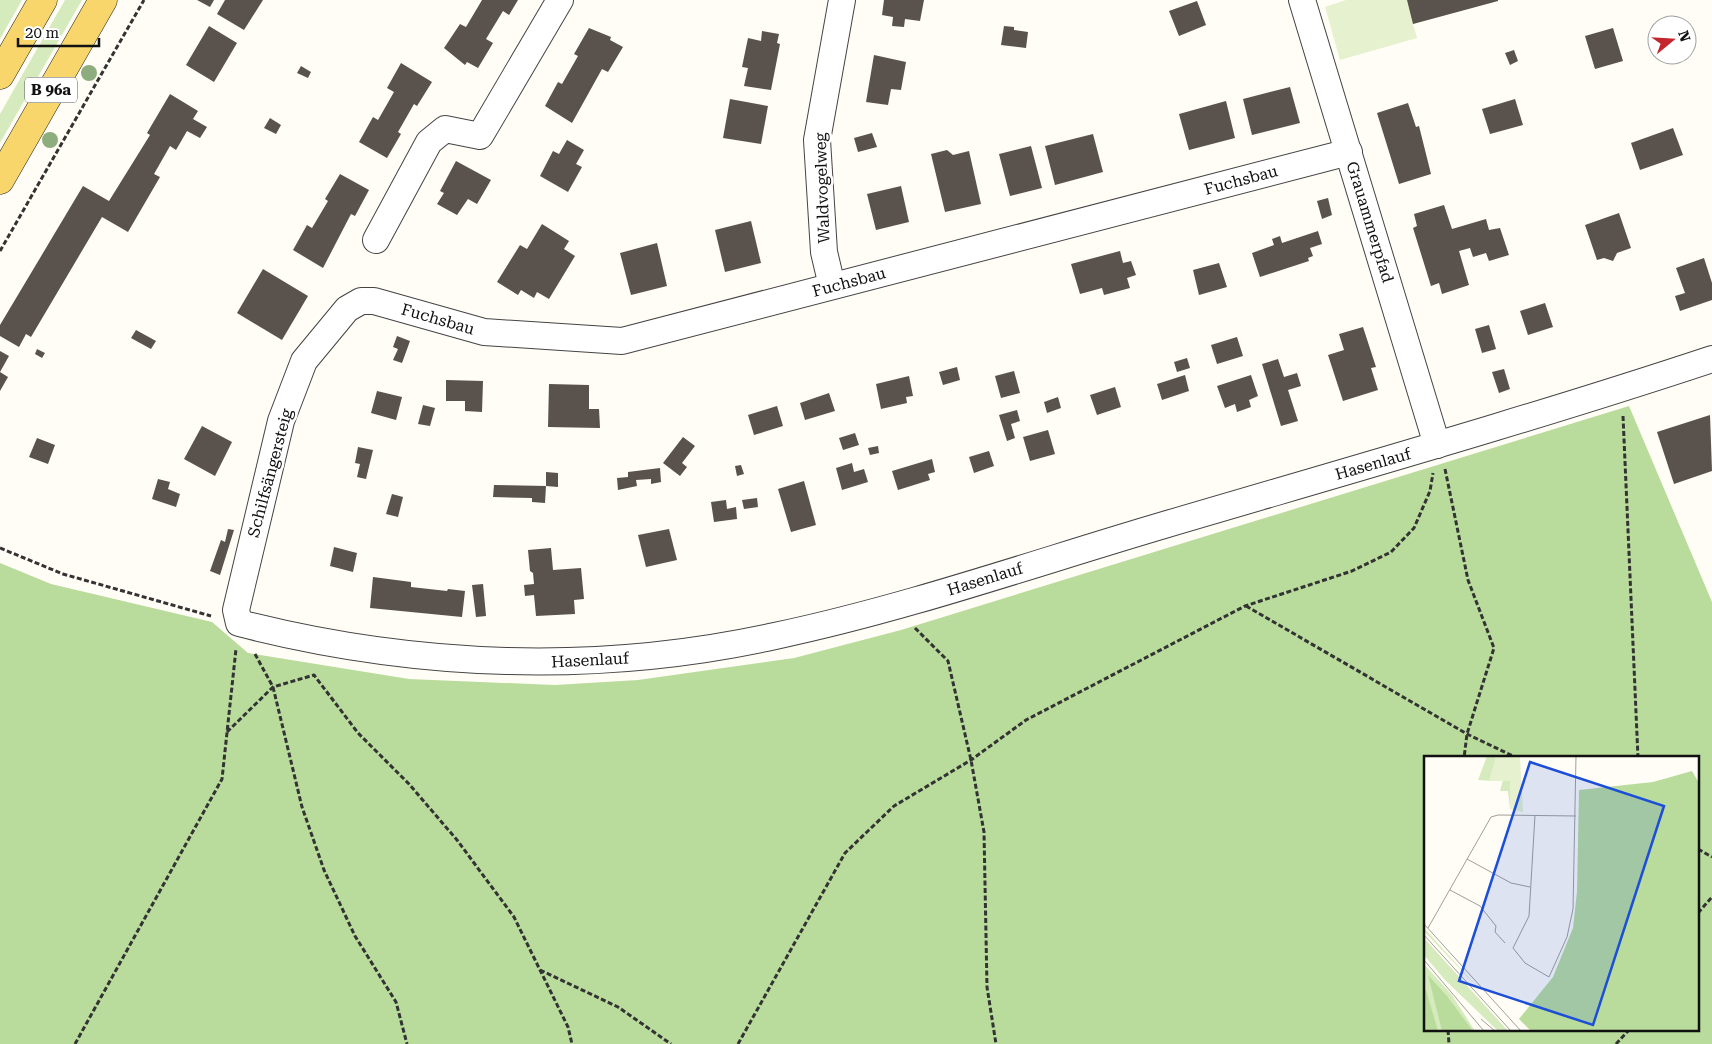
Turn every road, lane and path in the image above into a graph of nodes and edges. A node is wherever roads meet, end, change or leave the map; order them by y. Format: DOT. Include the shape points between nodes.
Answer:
graph roads {
  1 [pos="43,0"];
  2 [pos="103,0"];
  3 [pos="144,0"];
  4 [pos="560,0"];
  5 [pos="842,0"];
  6 [pos="1302,0"];
  7 [pos="0,75"];
  8 [pos="1349,152"];
  9 [pos="0,180"];
  10 [pos="376,240"];
  11 [pos="0,251"];
  12 [pos="832,286"];
  13 [pos="347,310"];
  14 [pos="1712,359"];
  15 [pos="1622,410"];
  16 [pos="1437,445"];
  17 [pos="0,548"];
  18 [pos="1245,606"];
  19 [pos="878,611"];
  20 [pos="238,623"];
  21 [pos="274,687"];
  22 [pos="227,732"];
  23 [pos="1467,734"];
  24 [pos="1464,756"];
  25 [pos="1513,756"];
  26 [pos="1638,756"];
  27 [pos="971,760"];
  28 [pos="1700,850"];
  29 [pos="1712,856"];
  30 [pos="1712,896"];
  31 [pos="1700,911"];
  32 [pos="539,969"];
  33 [pos="1627,1032"];
  34 [pos="75,1044"];
  35 [pos="407,1044"];
  36 [pos="572,1044"];
  37 [pos="672,1044"];
  38 [pos="738,1044"];
  39 [pos="996,1044"];
  40 [pos="1616,1044"];
  1 -- 7 [label="main road, B 96a"];
  2 -- 9 [label="main road, B 96a"];
  3 -- 11 [label="path"];
  4 -- 10 [label="street" via="480,136 445,129 429,142"];
  5 -- 12 [label="street, Waldvogelweg" via="817,140 824,252"];
  6 -- 8 [label="street, Grauammerpfad"];
  8 -- 12 [label="street, Fuchsbau"];
  8 -- 16 [label="street, Grauammerpfad"];
  12 -- 13 [label="street, Fuchsbau" via="622,341 484,332 374,301 361,301"];
  13 -- 20 [label="street, Schilfsängersteig" via="304,361 281,421 236,610"];
  14 -- 16 [label="street, Hasenlauf"];
  15 -- 26 [label="path"];
  16 -- 18 [label="path" via="1430,491 1414,528 1391,552 1352,570"];
  16 -- 19 [label="street, Hasenlauf"];
  16 -- 23 [label="path" via="1468,580 1494,648"];
  17 -- 20 [label="path" via="63,574"];
  18 -- 23 [label="path"];
  18 -- 27 [label="path" via="1026,720"];
  19 -- 20 [label="street, Hasenlauf" via="772,637 647,657 560,663 429,658 329,644"];
  19 -- 27 [label="path" via="913,627 948,661"];
  20 -- 21 [label="path"];
  20 -- 22 [label="path"];
  21 -- 22 [label="path"];
  21 -- 32 [label="path" via="314,675 358,733 410,784 457,840 514,917"];
  21 -- 35 [label="path" via="302,807 324,870 355,936 396,1002"];
  22 -- 34 [label="path" via="222,779"];
  23 -- 24 [label="path"];
  23 -- 25 [label="path"];
  27 -- 38 [label="path" via="894,806 845,853"];
  27 -- 39 [label="path" via="984,832 987,987"];
  28 -- 29 [label="path"];
  30 -- 31 [label="path"];
  32 -- 36 [label="path" via="568,1027"];
  32 -- 37 [label="path" via="618,1007"];
  33 -- 40 [label="path"];
}
